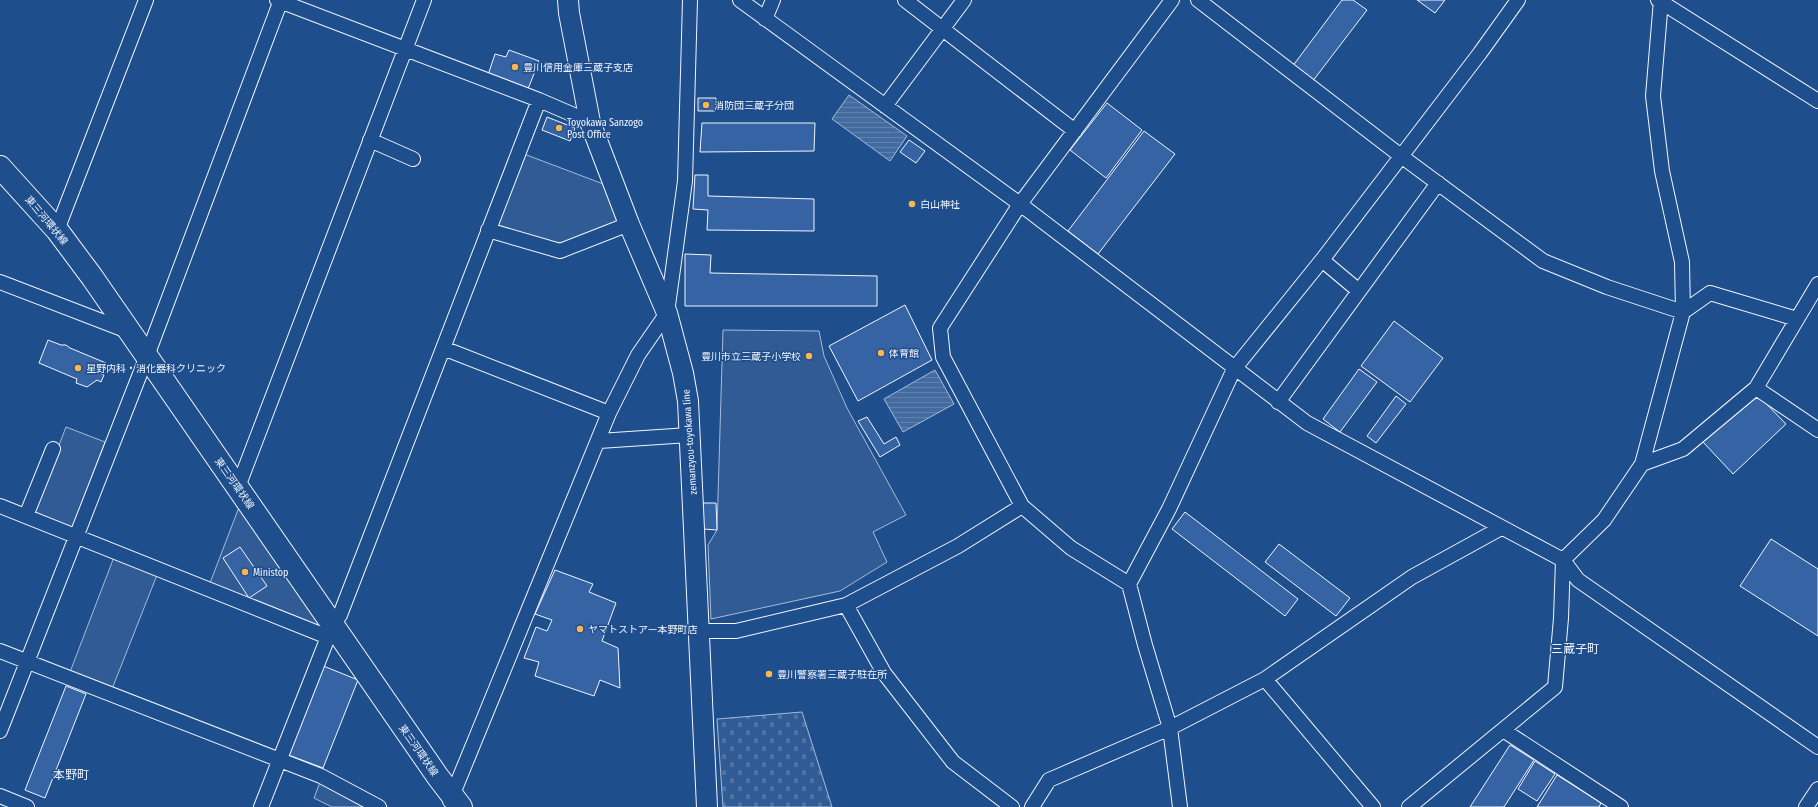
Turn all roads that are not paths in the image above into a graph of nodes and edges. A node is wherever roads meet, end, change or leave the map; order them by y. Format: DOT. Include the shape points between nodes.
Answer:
graph roads {
  1 [pos="146,0"];
  2 [pos="279,0"];
  3 [pos="424,0"];
  4 [pos="568,0"];
  5 [pos="690,0"];
  6 [pos="740,0"];
  7 [pos="773,0"];
  8 [pos="906,0"];
  9 [pos="964,0"];
  10 [pos="1172,0"];
  11 [pos="1198,0"];
  12 [pos="1518,0"];
  13 [pos="1660,1"];
  14 [pos="765,19"];
  15 [pos="943,29"];
  16 [pos="405,50"];
  17 [pos="538,100"];
  18 [pos="1818,101"];
  19 [pos="885,106"];
  20 [pos="590,122"];
  21 [pos="1075,131"];
  22 [pos="370,140"];
  23 [pos="1401,156"];
  24 [pos="413,159"];
  25 [pos="0,167"];
  26 [pos="1438,183"];
  27 [pos="1020,204"];
  28 [pos="629,224"];
  29 [pos="57,230"];
  30 [pos="488,230"];
  31 [pos="1322,260"];
  32 [pos="0,282"];
  33 [pos="1818,284"];
  34 [pos="1359,291"];
  35 [pos="667,312"];
  36 [pos="1683,312"];
  37 [pos="1797,319"];
  38 [pos="130,332"];
  39 [pos="443,348"];
  40 [pos="147,356"];
  41 [pos="1234,369"];
  42 [pos="1756,388"];
  43 [pos="1278,402"];
  44 [pos="609,413"];
  45 [pos="1818,430"];
  46 [pos="689,435"];
  47 [pos="599,441"];
  48 [pos="53,450"];
  49 [pos="1642,464"];
  50 [pos="238,487"];
  51 [pos="0,506"];
  52 [pos="1022,506"];
  53 [pos="26,516"];
  54 [pos="1501,528"];
  55 [pos="75,537"];
  56 [pos="1563,560"];
  57 [pos="1129,584"];
  58 [pos="846,605"];
  59 [pos="330,631"];
  60 [pos="699,631"];
  61 [pos="0,651"];
  62 [pos="28,662"];
  63 [pos="1265,679"];
  64 [pos="1170,728"];
  65 [pos="1503,730"];
  66 [pos="0,731"];
  67 [pos="1818,747"];
  68 [pos="279,760"];
  69 [pos="1818,789"];
  70 [pos="0,796"];
  71 [pos="454,803"];
  72 [pos="27,807"];
  73 [pos="261,807"];
  74 [pos="379,807"];
  75 [pos="708,807"];
  76 [pos="1012,807"];
  77 [pos="1032,807"];
  78 [pos="1180,807"];
  79 [pos="1373,807"];
  80 [pos="1409,807"];
  81 [pos="1621,807"];
  82 [pos="1806,807"];
  1 -- 29 [label="street"];
  2 -- 16 [label="street"];
  2 -- 40 [label="street"];
  3 -- 16 [label="street"];
  4 -- 20 [label="main road, zemanzyou-toyokawa line"];
  5 -- 35 [label="street" via="685,181"];
  6 -- 14 [label="street"];
  7 -- 14 [label="street"];
  8 -- 15 [label="street"];
  9 -- 15 [label="street"];
  10 -- 21 [label="street"];
  11 -- 23 [label="street"];
  12 -- 23 [label="street"];
  13 -- 18 [label="street"];
  13 -- 36 [label="street" via="1653,96 1662,171 1682,262"];
  14 -- 19 [label="street"];
  15 -- 19 [label="street"];
  15 -- 21 [label="street"];
  16 -- 17 [label="street"];
  16 -- 22 [label="street"];
  17 -- 20 [label="street"];
  17 -- 30 [label="street"];
  19 -- 27 [label="street"];
  20 -- 28 [label="main road, zemanzyou-toyokawa line"];
  21 -- 27 [label="street"];
  22 -- 24 [label="street"];
  22 -- 50 [label="street"];
  23 -- 26 [label="street"];
  23 -- 31 [label="street"];
  25 -- 29 [label="main road, 東三河環状線"];
  26 -- 34 [label="street"];
  26 -- 36 [label="street" via="1543,261"];
  27 -- 41 [label="street"];
  27 -- 52 [label="street" via="940,328 943,357"];
  28 -- 30 [label="street" via="560,251"];
  28 -- 35 [label="main road, zemanzyou-toyokawa line"];
  29 -- 38 [label="main road, 東三河環状線"];
  30 -- 39 [label="street"];
  31 -- 34 [label="street"];
  31 -- 41 [label="street"];
  32 -- 38 [label="street"];
  33 -- 37 [label="street"];
  34 -- 43 [label="street"];
  35 -- 44 [label="street" via="638,355"];
  35 -- 46 [label="main road, zemanzyou-toyokawa line" via="683,373 688,401"];
  36 -- 37 [label="street" via="1710,293"];
  36 -- 49 [label="street"];
  37 -- 42 [label="street"];
  38 -- 40 [label="main road, 東三河環状線"];
  39 -- 44 [label="street"];
  39 -- 59 [label="street" via="340,615"];
  40 -- 50 [label="main road, 東三河環状線"];
  40 -- 55 [label="street"];
  41 -- 43 [label="street"];
  41 -- 57 [label="street" via="1169,509"];
  42 -- 45 [label="street"];
  42 -- 49 [label="street" via="1683,449"];
  43 -- 54 [label="street" via="1307,423"];
  44 -- 47 [label="street"];
  46 -- 47 [label="street"];
  46 -- 60 [label="main road, zemanzyou-toyokawa line"];
  47 -- 71 [label="street"];
  48 -- 53 [label="street"];
  49 -- 56 [label="street" via="1604,520"];
  50 -- 59 [label="main road, 東三河環状線"];
  51 -- 53 [label="street"];
  52 -- 57 [label="street" via="1071,548"];
  52 -- 58 [label="street" via="958,546"];
  53 -- 55 [label="street"];
  54 -- 56 [label="street"];
  54 -- 63 [label="street" via="1412,577"];
  55 -- 59 [label="street"];
  55 -- 62 [label="street"];
  56 -- 65 [label="street" via="1555,687"];
  56 -- 67 [label="street" via="1578,580"];
  57 -- 64 [label="street"];
  58 -- 60 [label="street" via="736,631"];
  58 -- 76 [label="street" via="884,673 953,762"];
  59 -- 68 [label="street"];
  59 -- 71 [label="main road, 東三河環状線" via="438,777"];
  60 -- 75 [label="main road, zemanzyou-toyokawa line"];
  61 -- 62 [label="street"];
  62 -- 66 [label="street"];
  62 -- 68 [label="street"];
  63 -- 64 [label="street"];
  63 -- 79 [label="street"];
  64 -- 77 [label="street" via="1049,780"];
  64 -- 78 [label="street"];
  65 -- 80 [label="street"];
  65 -- 81 [label="street"];
  68 -- 73 [label="street"];
  68 -- 74 [label="street" via="321,776"];
  69 -- 82 [label="street"];
  70 -- 72 [label="street"];
}
